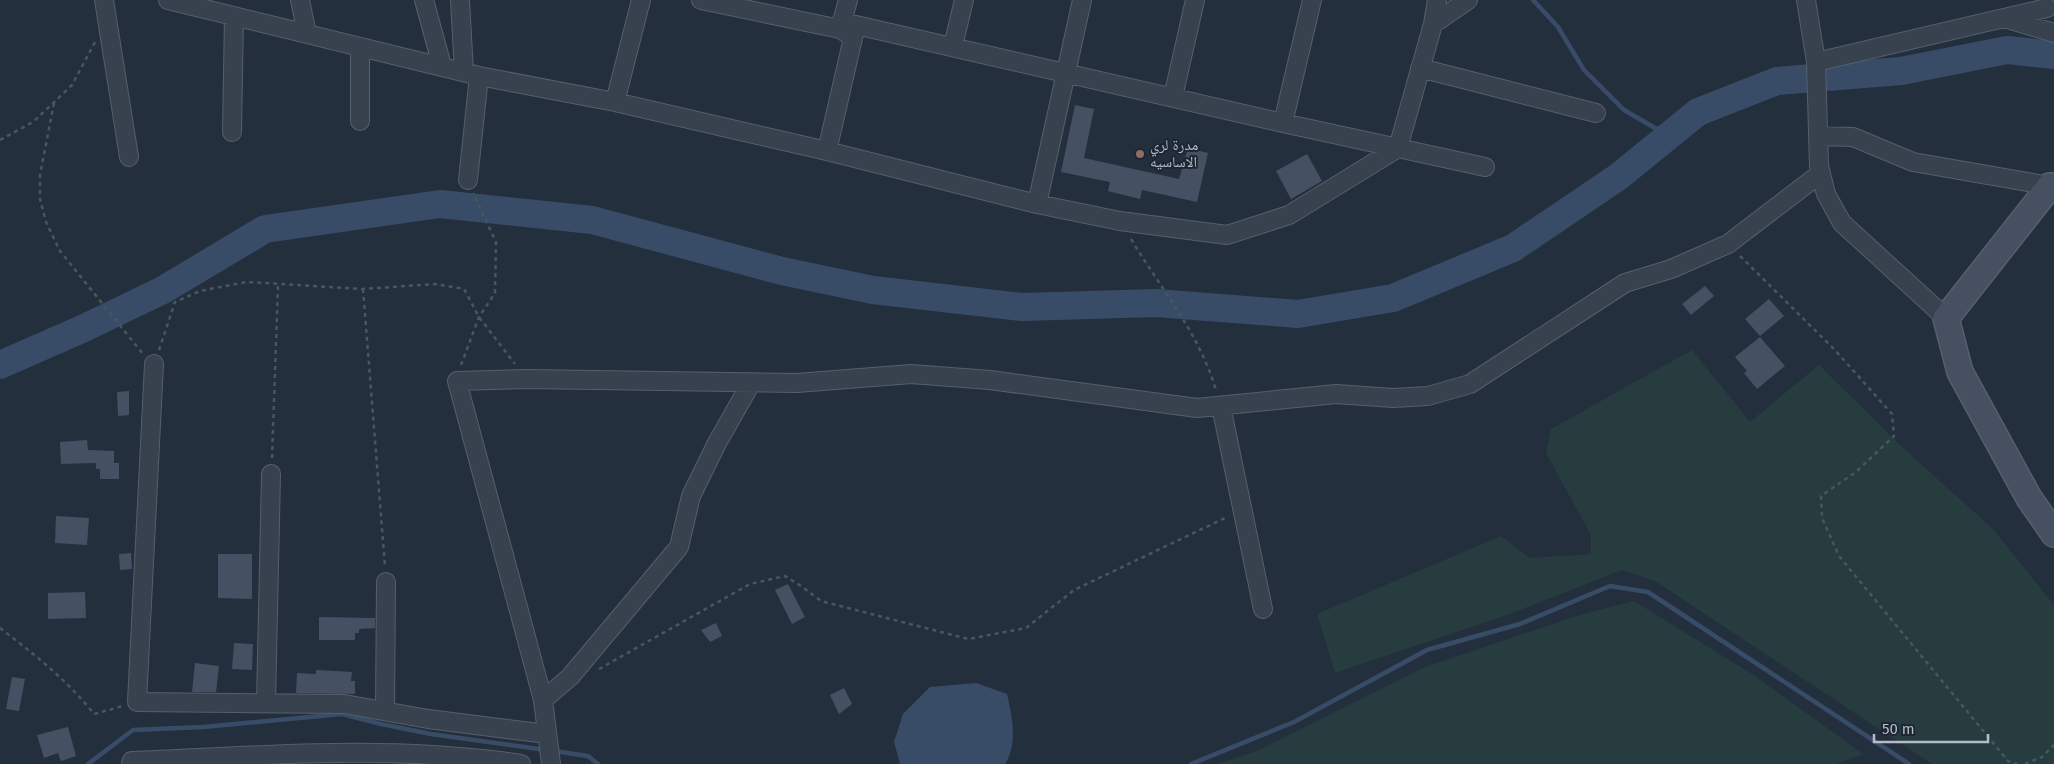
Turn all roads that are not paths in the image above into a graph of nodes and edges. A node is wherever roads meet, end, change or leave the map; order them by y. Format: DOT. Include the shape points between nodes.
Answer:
graph roads {
  1 [pos="168,0"];
  2 [pos="300,0"];
  3 [pos="424,0"];
  4 [pos="460,0"];
  5 [pos="641,0"];
  6 [pos="701,0"];
  7 [pos="848,0"];
  8 [pos="964,0"];
  9 [pos="1082,0"];
  10 [pos="1195,0"];
  11 [pos="1312,0"];
  12 [pos="1437,0"];
  13 [pos="1468,0"];
  14 [pos="1806,0"];
  15 [pos="2050,4"];
  16 [pos="105,8"];
  17 [pos="234,16"];
  18 [pos="2018,17"];
  19 [pos="1432,24"];
  20 [pos="850,31"];
  21 [pos="307,34"];
  22 [pos="2054,34"];
  23 [pos="953,46"];
  24 [pos="360,47"];
  25 [pos="1816,62"];
  26 [pos="442,66"];
  27 [pos="1420,68"];
  28 [pos="1066,72"];
  29 [pos="472,74"];
  30 [pos="1173,97"];
  31 [pos="615,102"];
  32 [pos="1596,113"];
  33 [pos="360,121"];
  34 [pos="1283,123"];
  35 [pos="232,132"];
  36 [pos="1819,136"];
  37 [pos="1398,148"];
  38 [pos="827,151"];
  39 [pos="129,157"];
  40 [pos="1485,167"];
  41 [pos="1821,174"];
  42 [pos="468,180"];
  43 [pos="2052,186"];
  44 [pos="1037,204"];
  45 [pos="1946,318"];
  46 [pos="154,364"];
  47 [pos="751,383"];
  48 [pos="1221,406"];
  49 [pos="271,474"];
  50 [pos="2054,534"];
  51 [pos="386,582"];
  52 [pos="1262,609"];
  53 [pos="543,700"];
  54 [pos="266,703"];
  55 [pos="384,711"];
  56 [pos="548,738"];
  57 [pos="328,758"];
  58 [pos="551,763"];
  59 [pos="131,764"];
  60 [pos="521,764"];
  1 -- 17 [label="street"];
  2 -- 21 [label="street"];
  3 -- 26 [label="street"];
  4 -- 29 [label="street"];
  5 -- 31 [label="street"];
  6 -- 20 [label="street"];
  7 -- 20 [label="street"];
  8 -- 23 [label="street"];
  9 -- 28 [label="street"];
  10 -- 30 [label="street"];
  11 -- 34 [label="street"];
  12 -- 19 [label="street"];
  13 -- 19 [label="street"];
  14 -- 25 [label="street"];
  15 -- 18 [label="street"];
  16 -- 39 [label="street"];
  17 -- 21 [label="street"];
  17 -- 35 [label="street"];
  18 -- 22 [label="street"];
  18 -- 25 [label="street"];
  19 -- 27 [label="street"];
  20 -- 23 [label="street"];
  20 -- 38 [label="street"];
  21 -- 24 [label="street"];
  23 -- 28 [label="street"];
  24 -- 26 [label="street"];
  24 -- 33 [label="street"];
  25 -- 36 [label="street"];
  26 -- 29 [label="street"];
  27 -- 32 [label="street"];
  27 -- 37 [label="street"];
  28 -- 30 [label="street"];
  28 -- 44 [label="street"];
  29 -- 31 [label="street"];
  29 -- 42 [label="street"];
  30 -- 34 [label="street"];
  31 -- 38 [label="street"];
  34 -- 37 [label="street"];
  36 -- 41 [label="street"];
  36 -- 43 [label="street" via="1853,137 1914,162"];
  37 -- 40 [label="street"];
  37 -- 44 [label="street" via="1288,215 1227,235 1120,221"];
  38 -- 44 [label="street"];
  41 -- 45 [label="street" via="1826,194 1842,224"];
  41 -- 48 [label="street" via="1728,244 1671,269 1625,283 1470,384 1428,396 1393,398 1336,394"];
  43 -- 45 [label="street"];
  45 -- 50 [label="street" via="1960,372 2029,498"];
  46 -- 54 [label="street" via="137,702"];
  47 -- 48 [label="street" via="797,383 911,374 990,380 1198,408"];
  47 -- 53 [label="street" via="691,496 679,547 570,677"];
  47 -- 53 [label="street" via="457,380"];
  48 -- 52 [label="street"];
  49 -- 54 [label="street"];
  51 -- 55 [label="street"];
  53 -- 56 [label="street"];
  54 -- 55 [label="street" via="344,704"];
  55 -- 56 [label="street"];
  56 -- 58 [label="street"];
  57 -- 59 [label="street" via="132,761"];
  57 -- 60 [label="street" via="390,753 495,759"];
}
